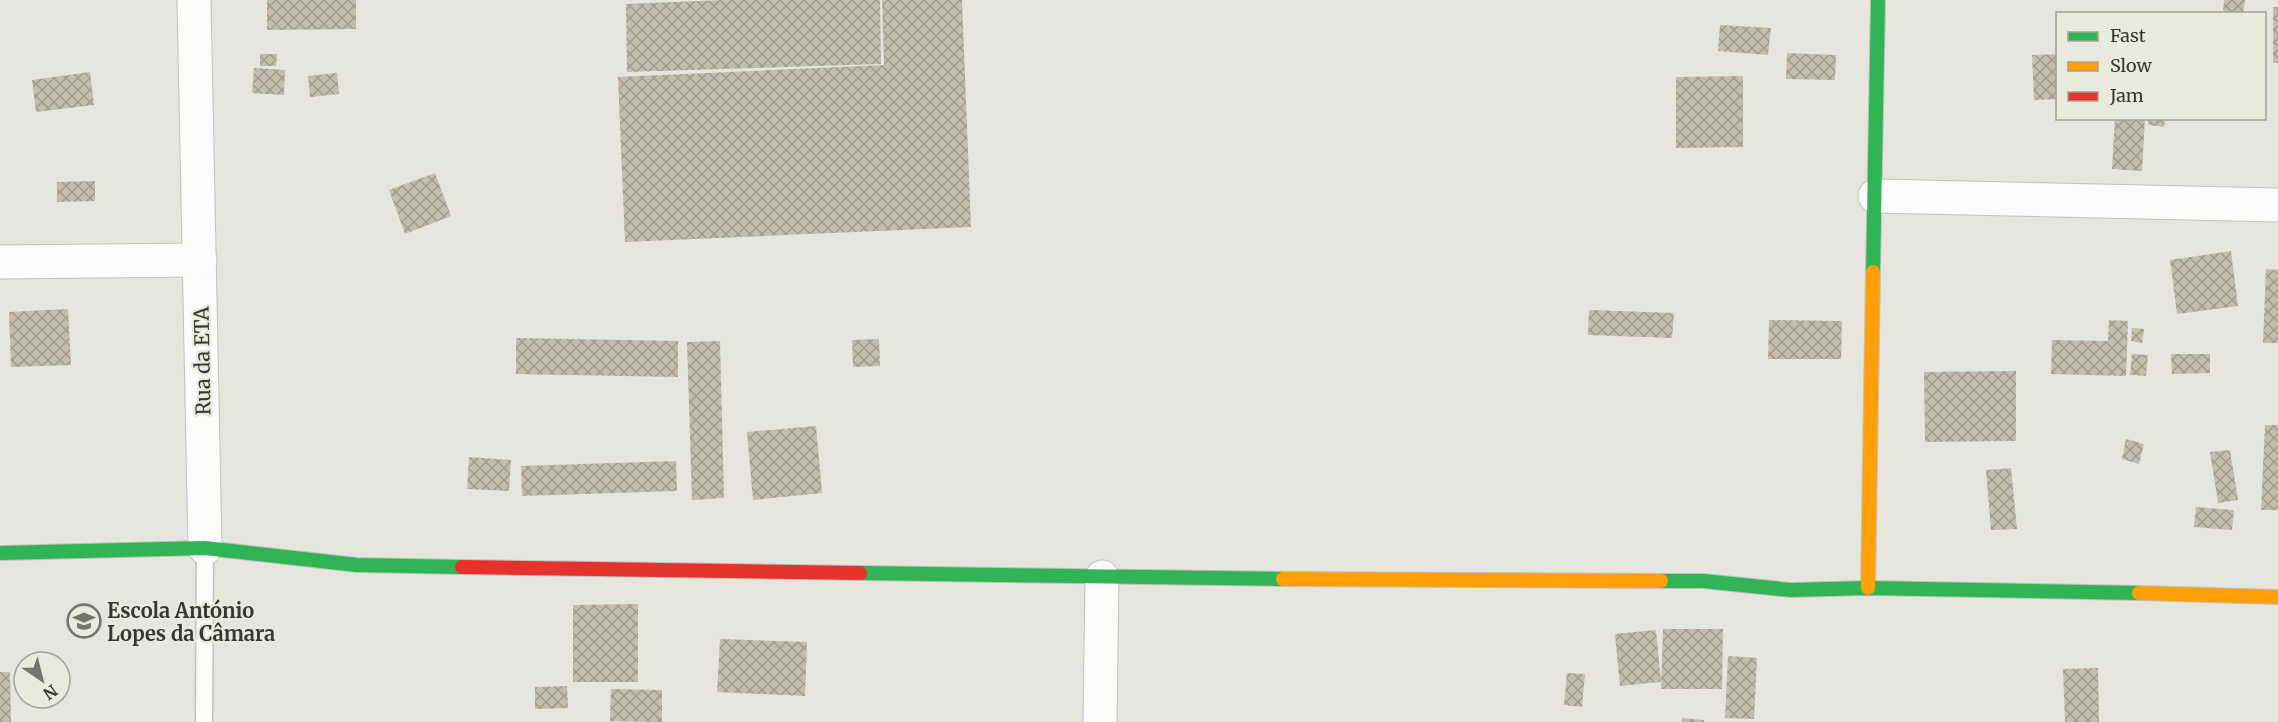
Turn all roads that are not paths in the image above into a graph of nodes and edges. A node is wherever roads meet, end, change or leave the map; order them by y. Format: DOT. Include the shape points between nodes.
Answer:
graph roads {
  1 [pos="194,0"];
  2 [pos="1878,0"];
  3 [pos="1875,196"];
  4 [pos="2278,206"];
  5 [pos="200,260"];
  6 [pos="0,262"];
  7 [pos="206,548"];
  8 [pos="0,553"];
  9 [pos="1102,577"];
  10 [pos="1868,588"];
  11 [pos="2278,597"];
  12 [pos="204,722"];
  13 [pos="1100,722"];
  1 -- 5 [label="street, Rua da ETA"];
  2 -- 3 [label="street"];
  3 -- 4 [label="street"];
  3 -- 10 [label="street"];
  5 -- 6 [label="street"];
  5 -- 7 [label="street, Rua da ETA"];
  7 -- 8 [label="street"];
  7 -- 9 [label="street" via="357,565"];
  7 -- 12 [label="lane, Rua da ETA"];
  9 -- 10 [label="street" via="1703,581 1791,590"];
  9 -- 13 [label="street"];
  10 -- 11 [label="street"];
}
